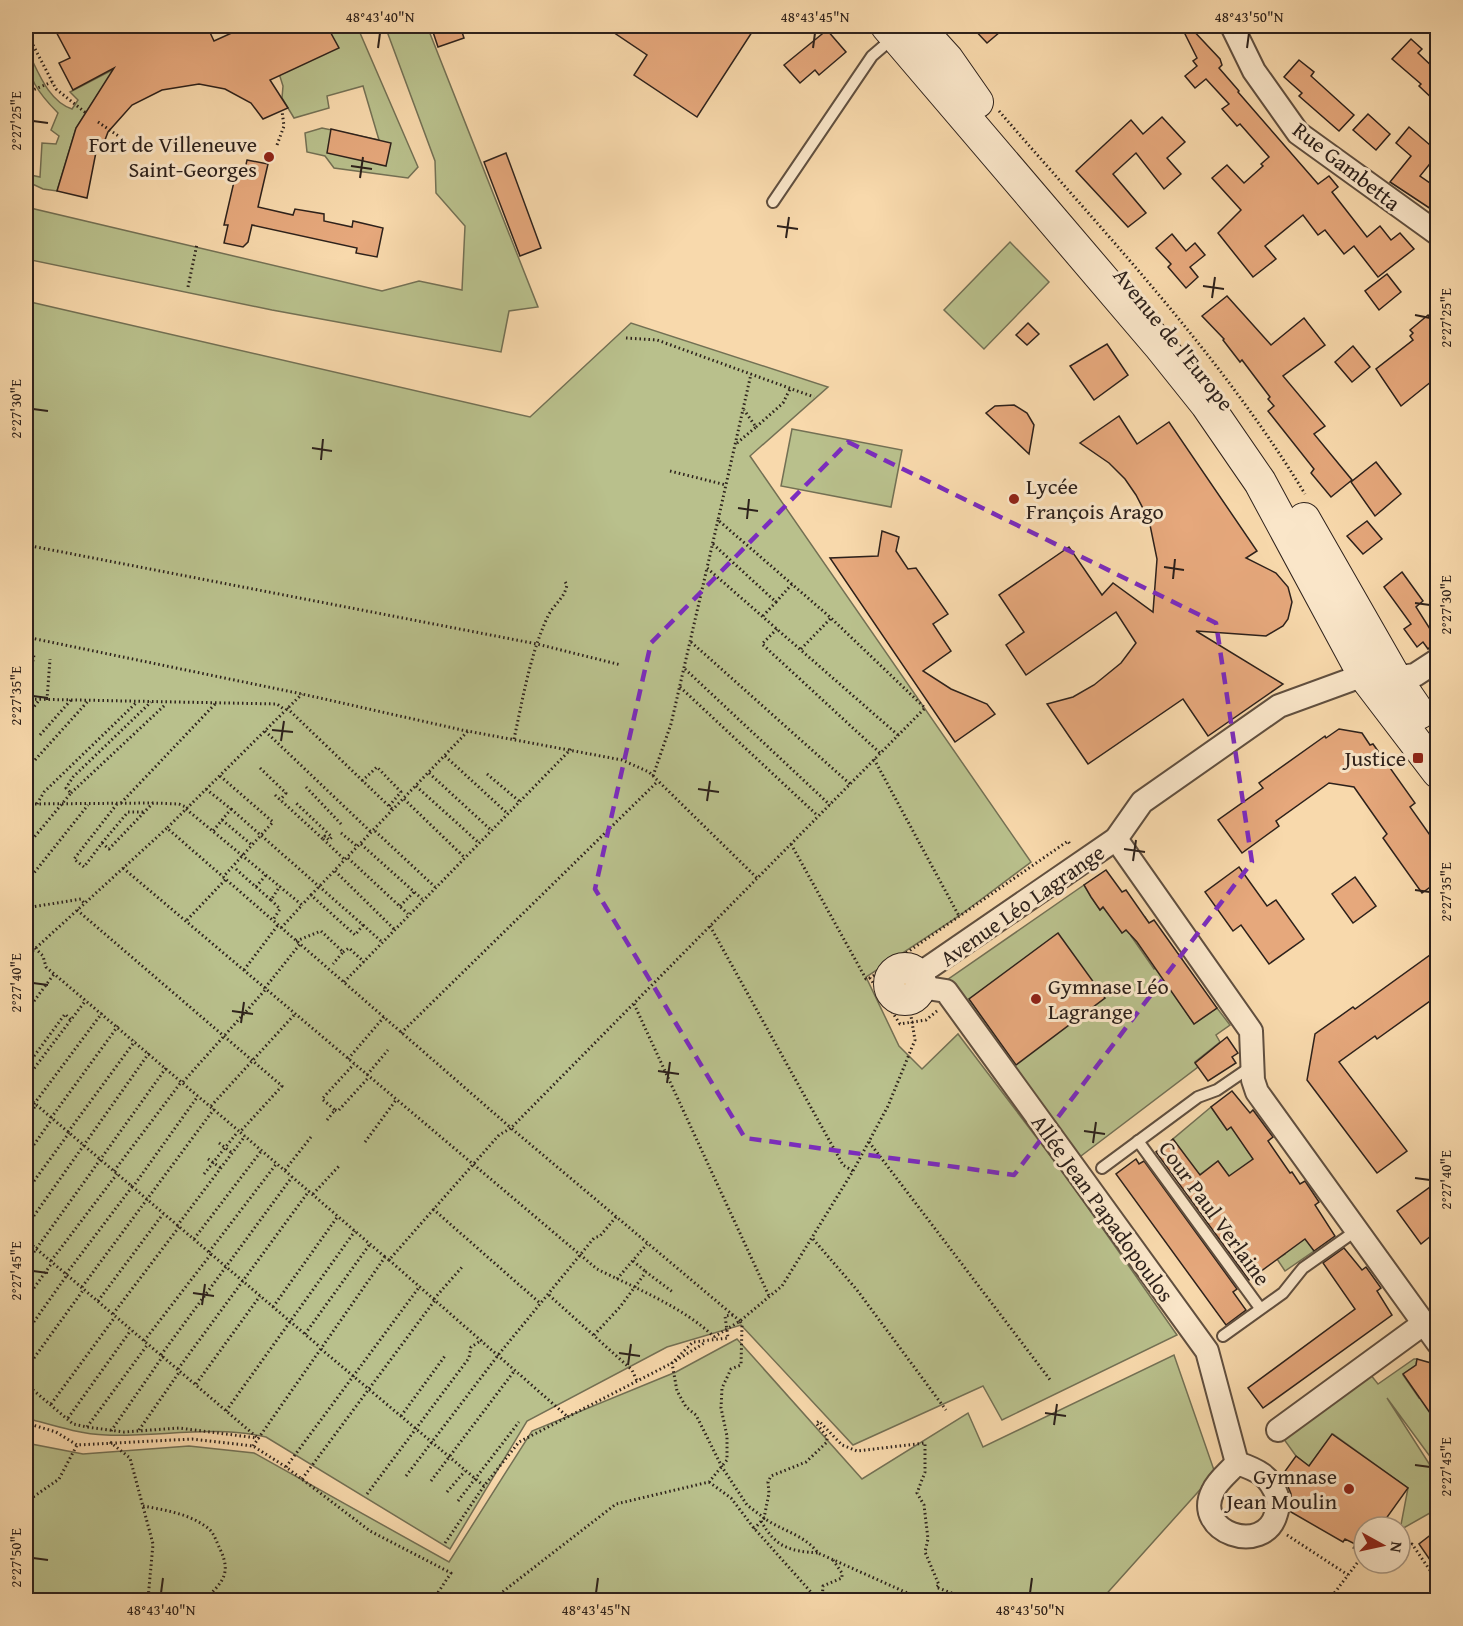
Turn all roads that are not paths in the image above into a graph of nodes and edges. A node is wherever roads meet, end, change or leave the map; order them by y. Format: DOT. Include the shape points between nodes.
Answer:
graph roads {
  1 [pos="1232,26"];
  2 [pos="902,28"];
  3 [pos="773,202"];
  4 [pos="1437,234"];
  5 [pos="1437,660"];
  6 [pos="1364,675"];
  7 [pos="1395,678"];
  8 [pos="1437,738"];
  9 [pos="1437,772"];
  10 [pos="1116,839"];
  11 [pos="916,987"];
  12 [pos="1252,1066"];
  13 [pos="1138,1141"];
  14 [pos="1102,1168"];
  15 [pos="1357,1230"];
  16 [pos="1260,1308"];
  17 [pos="1423,1324"];
  18 [pos="1223,1336"];
  19 [pos="1437,1343"];
  20 [pos="1278,1430"];
  21 [pos="1237,1463"];
  1 -- 4 [label="street, Rue Gambetta" via="1254,71 1298,133"];
  2 -- 3 [label="lane" via="872,56"];
  2 -- 6 [label="main road, Avenue de l'Europe" via="1207,405 1260,482"];
  2 -- 7 [label="main road, Avenue de l'Europe" via="947,59 964,86 1175,338 1248,433 1307,524"];
  5 -- 7 [label="street" via="1415,675"];
  6 -- 7 [label="street, Avenue Léo Lagrange"];
  6 -- 9 [label="main road, Avenue de l'Europe"];
  6 -- 10 [label="street, Avenue Léo Lagrange" via="1279,706 1142,801"];
  7 -- 8 [label="main road, Avenue de l'Europe"];
  10 -- 11 [label="street, Avenue Léo Lagrange"];
  10 -- 12 [label="street" via="1251,1031"];
  11 -- 21 [label="street, Allée Jean Papadopoulos" via="946,991 1207,1351"];
  12 -- 13 [label="lane" via="1217,1090 1198,1097"];
  12 -- 15 [label="street" via="1257,1092"];
  13 -- 14 [label="lane"];
  13 -- 16 [label="lane, Cour Paul Verlaine"];
  15 -- 16 [label="lane" via="1303,1268 1283,1293"];
  15 -- 17 [label="street"];
  16 -- 18 [label="lane"];
  17 -- 19 [label="street"];
  17 -- 20 [label="street"];
}
